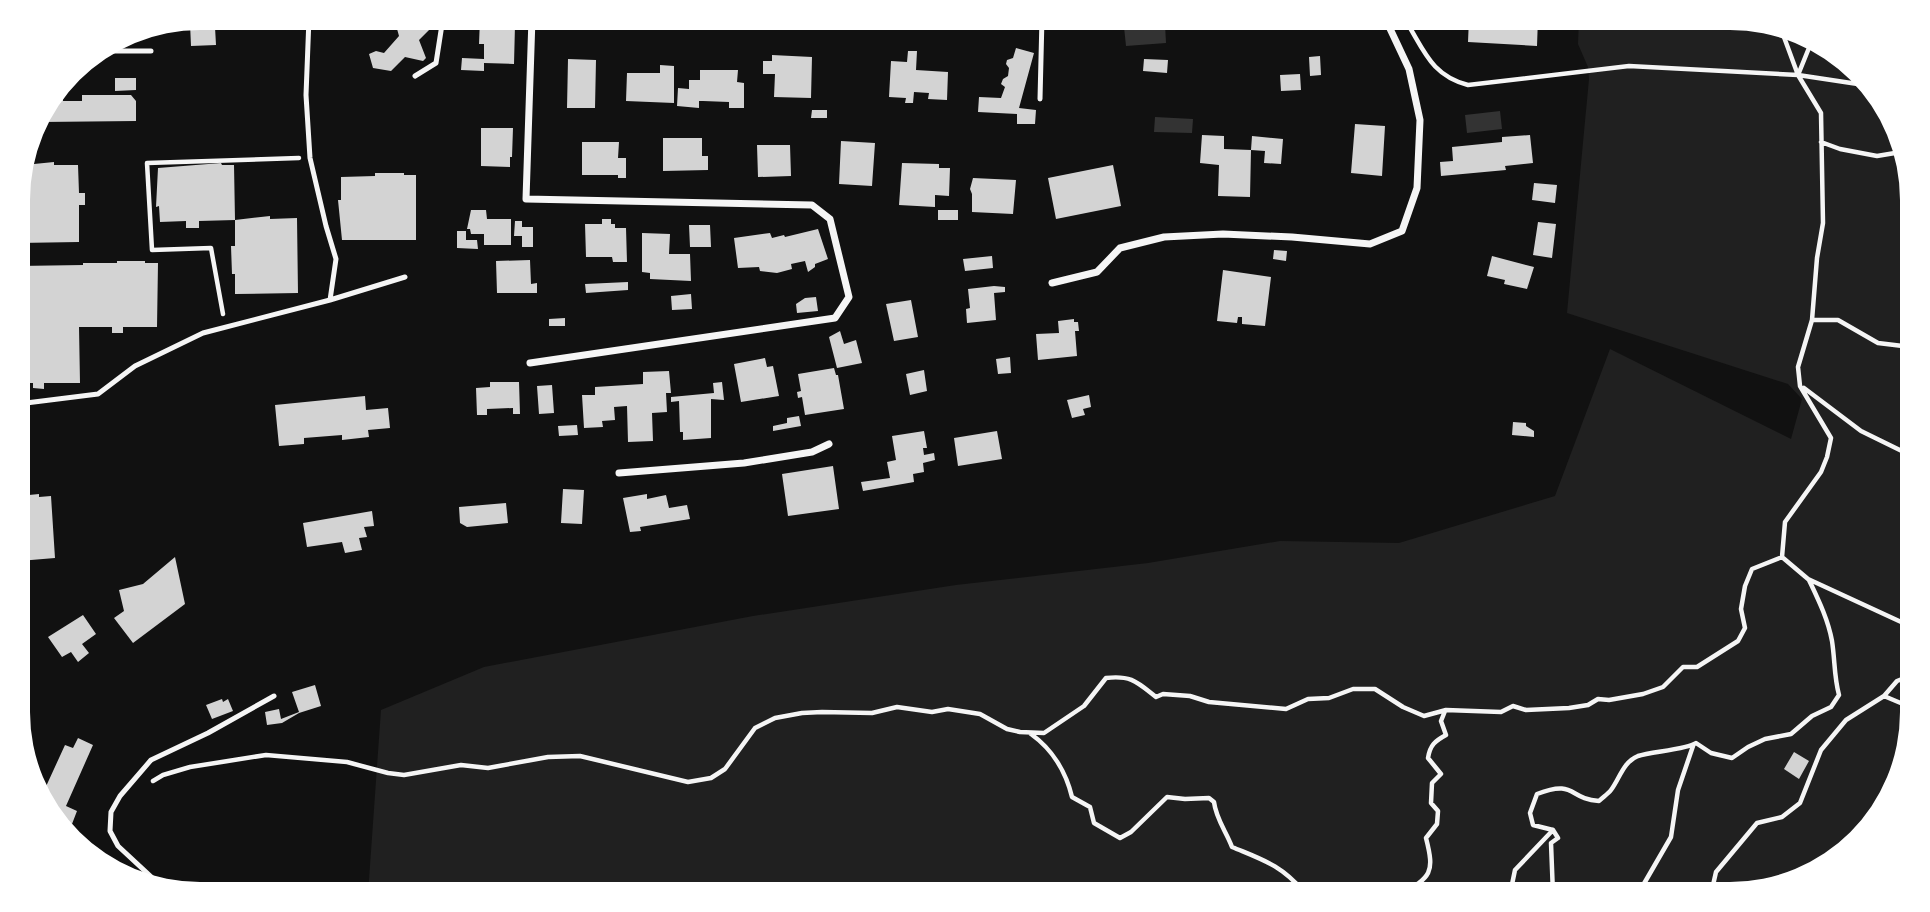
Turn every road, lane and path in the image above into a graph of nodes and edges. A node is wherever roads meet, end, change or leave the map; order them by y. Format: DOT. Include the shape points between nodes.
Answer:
graph roads {
  1 [pos="309,30"];
  2 [pos="441,30"];
  3 [pos="532,30"];
  4 [pos="1042,30"];
  5 [pos="1391,30"];
  6 [pos="1411,30"];
  7 [pos="1785,40"];
  8 [pos="1808,50"];
  9 [pos="119,51"];
  10 [pos="151,51"];
  11 [pos="1798,75"];
  12 [pos="415,76"];
  13 [pos="1853,83"];
  14 [pos="1040,99"];
  15 [pos="1821,142"];
  16 [pos="1893,153"];
  17 [pos="310,158"];
  18 [pos="405,277"];
  19 [pos="1052,283"];
  20 [pos="330,300"];
  21 [pos="1812,320"];
  22 [pos="225,327"];
  23 [pos="1900,346"];
  24 [pos="530,363"];
  25 [pos="1800,386"];
  26 [pos="30,402"];
  27 [pos="829,444"];
  28 [pos="1900,450"];
  29 [pos="618,473"];
  30 [pos="1782,557"];
  31 [pos="1808,579"];
  32 [pos="1900,621"];
  33 [pos="1900,680"];
  34 [pos="274,696"];
  35 [pos="1884,696"];
  36 [pos="1900,703"];
  37 [pos="1446,710"];
  38 [pos="1029,733"];
  39 [pos="1693,746"];
  40 [pos="127,788"];
  41 [pos="1553,830"];
  42 [pos="148,874"];
  43 [pos="1296,882"];
  44 [pos="1423,882"];
  45 [pos="1512,882"];
  46 [pos="1553,882"];
  47 [pos="1645,882"];
  48 [pos="1714,882"];
  1 -- 17 [label="lane"];
  2 -- 12 [label="lane" via="436,63"];
  3 -- 24 [label="street" via="526,199 812,205 830,219 849,297 835,318"];
  4 -- 14 [label="lane"];
  5 -- 19 [label="street" via="1409,69 1420,120 1417,188 1402,231 1370,244 1223,234 1164,237 1120,248 1097,272"];
  6 -- 11 [label="path" via="1435,68 1450,80 1468,85 1629,66"];
  7 -- 11 [label="path"];
  8 -- 11 [label="path"];
  9 -- 10 [label="lane"];
  11 -- 13 [label="path"];
  11 -- 15 [label="path" via="1821,113"];
  15 -- 16 [label="path" via="1878,156"];
  15 -- 21 [label="path" via="1823,223"];
  17 -- 20 [label="lane" via="336,259"];
  17 -- 22 [label="path" via="147,163 152,250 211,248"];
  18 -- 20 [label="lane"];
  20 -- 22 [label="lane"];
  21 -- 23 [label="path" via="1838,320 1878,343"];
  21 -- 25 [label="path" via="1798,367"];
  22 -- 26 [label="lane" via="135,366 98,394"];
  25 -- 28 [label="path" via="1861,431"];
  25 -- 30 [label="path" via="1831,438 1821,472 1786,522"];
  27 -- 29 [label="street" via="812,452 744,463"];
  30 -- 31 [label="path"];
  30 -- 37 [label="path" via="1752,569 1741,609 1745,628 1738,641 1698,667 1683,667 1663,687 1569,708"];
  31 -- 32 [label="path"];
  31 -- 39 [label="path" via="1832,641 1839,695 1831,707 1791,734 1765,739 1732,758 1696,743"];
  33 -- 35 [label="path"];
  34 -- 40 [label="lane" via="151,760"];
  35 -- 36 [label="path"];
  35 -- 48 [label="path" via="1846,720 1821,750 1800,803 1782,817 1757,823 1716,872"];
  37 -- 38 [label="path" via="1424,716 1375,689 1308,699 1286,709 1209,702 1190,696 1156,696 1124,676 1106,678 1084,706 1056,727"];
  37 -- 44 [label="path" via="1441,721 1446,735 1436,740 1428,758 1441,774 1432,783 1437,824 1426,838 1430,869"];
  38 -- 40 [label="path" via="1007,729 965,710 802,713 755,728 726,769 711,778 688,782 580,756 488,768 461,765 404,775 347,762 266,755 190,767 142,787"];
  38 -- 43 [label="path" via="1047,746 1072,797 1090,807 1094,823 1120,838 1167,797 1209,798 1232,847 1268,861"];
  39 -- 41 [label="path" via="1636,757 1599,801 1556,786 1537,794 1530,813 1533,825"];
  39 -- 47 [label="path" via="1678,790 1671,837"];
  40 -- 42 [label="lane" via="111,812 110,831 118,846"];
  41 -- 45 [label="path" via="1515,870"];
  41 -- 46 [label="path" via="1558,838 1551,843"];
}
